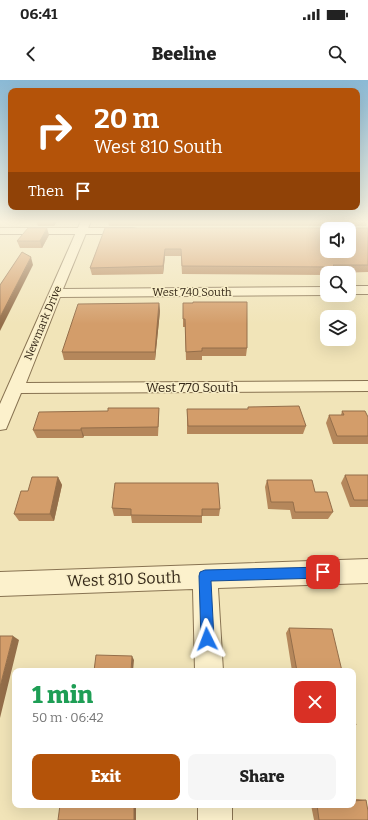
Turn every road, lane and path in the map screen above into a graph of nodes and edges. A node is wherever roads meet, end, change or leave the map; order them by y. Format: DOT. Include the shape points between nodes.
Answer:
graph roads {
  1 [pos="71,256"];
  2 [pos="320,290"];
  3 [pos="356,290"];
  4 [pos="368,290"];
  5 [pos="56,293"];
  6 [pos="368,386"];
  7 [pos="16,388"];
  8 [pos="0,424"];
  9 [pos="368,571"];
  10 [pos="205,576"];
  11 [pos="0,584"];
  12 [pos="209,668"];
  13 [pos="215,808"];
  14 [pos="215,820"];
  1 -- 5 [label="street, Newmark Drive"];
  2 -- 5 [label="street, West 740 South"];
  3 -- 4 [label="street"];
  5 -- 7 [label="street, Newmark Drive"];
  6 -- 7 [label="street, West 770 South"];
  7 -- 8 [label="street, Newmark Drive"];
  9 -- 10 [label="street, West 810 South"];
  10 -- 11 [label="street, West 810 South"];
  10 -- 12 [label="street"];
  13 -- 14 [label="street"];
}
